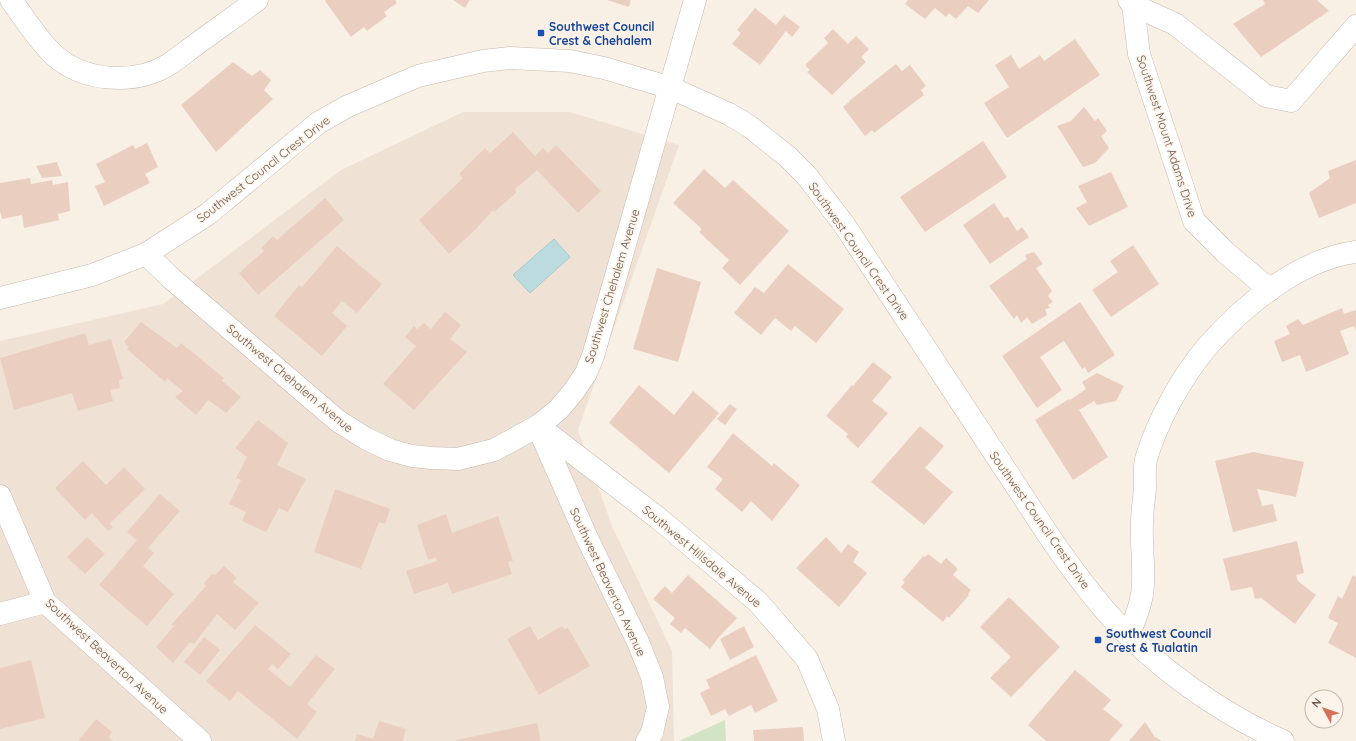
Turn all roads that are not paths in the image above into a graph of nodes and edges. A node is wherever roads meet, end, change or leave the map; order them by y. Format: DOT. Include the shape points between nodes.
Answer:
graph roads {
  1 [pos="11,0"];
  2 [pos="257,0"];
  3 [pos="695,0"];
  4 [pos="1131,2"];
  5 [pos="1356,26"];
  6 [pos="670,88"];
  7 [pos="1356,252"];
  8 [pos="146,254"];
  9 [pos="1270,290"];
  10 [pos="0,298"];
  11 [pos="538,426"];
  12 [pos="0,496"];
  13 [pos="45,602"];
  14 [pos="0,614"];
  15 [pos="1129,635"];
  16 [pos="200,741"];
  17 [pos="647,741"];
  18 [pos="834,741"];
  19 [pos="1283,741"];
  1 -- 2 [label="street" via="42,42 56,56 69,66 88,74 108,78 142,75 168,65"];
  3 -- 6 [label="street, Southwest Chehalem Avenue"];
  4 -- 5 [label="street" via="1175,24 1266,96 1291,101"];
  4 -- 9 [label="street, Southwest Mount Adams Drive" via="1139,54 1194,221 1225,252"];
  6 -- 8 [label="street, Southwest Council Crest Drive" via="604,68 539,59 510,58 483,61 418,76 348,106 318,123 208,214"];
  6 -- 11 [label="street, Southwest Chehalem Avenue" via="593,356 574,391 558,410"];
  6 -- 15 [label="street, Southwest Council Crest Drive" via="728,114 748,126 788,157 806,176 843,223 1072,569"];
  7 -- 9 [label="street" via="1320,262"];
  8 -- 10 [label="street, Southwest Council Crest Drive" via="92,275"];
  8 -- 11 [label="street, Southwest Chehalem Avenue" via="338,421 364,438 390,450 412,456 458,459 494,450"];
  9 -- 15 [label="street" via="1227,326 1206,349 1171,401 1157,430 1146,460 1142,523 1142,598"];
  11 -- 17 [label="street, Southwest Beaverton Avenue" via="652,677 658,707 652,733"];
  11 -- 18 [label="street, Southwest Hillsdale Avenue" via="658,518 758,602 807,659 828,709"];
  12 -- 13 [label="street, Southwest Beaverton Avenue"];
  13 -- 14 [label="street"];
  13 -- 16 [label="street, Southwest Beaverton Avenue"];
  15 -- 19 [label="street, Southwest Council Crest Drive" via="1187,686 1244,721"];
}
